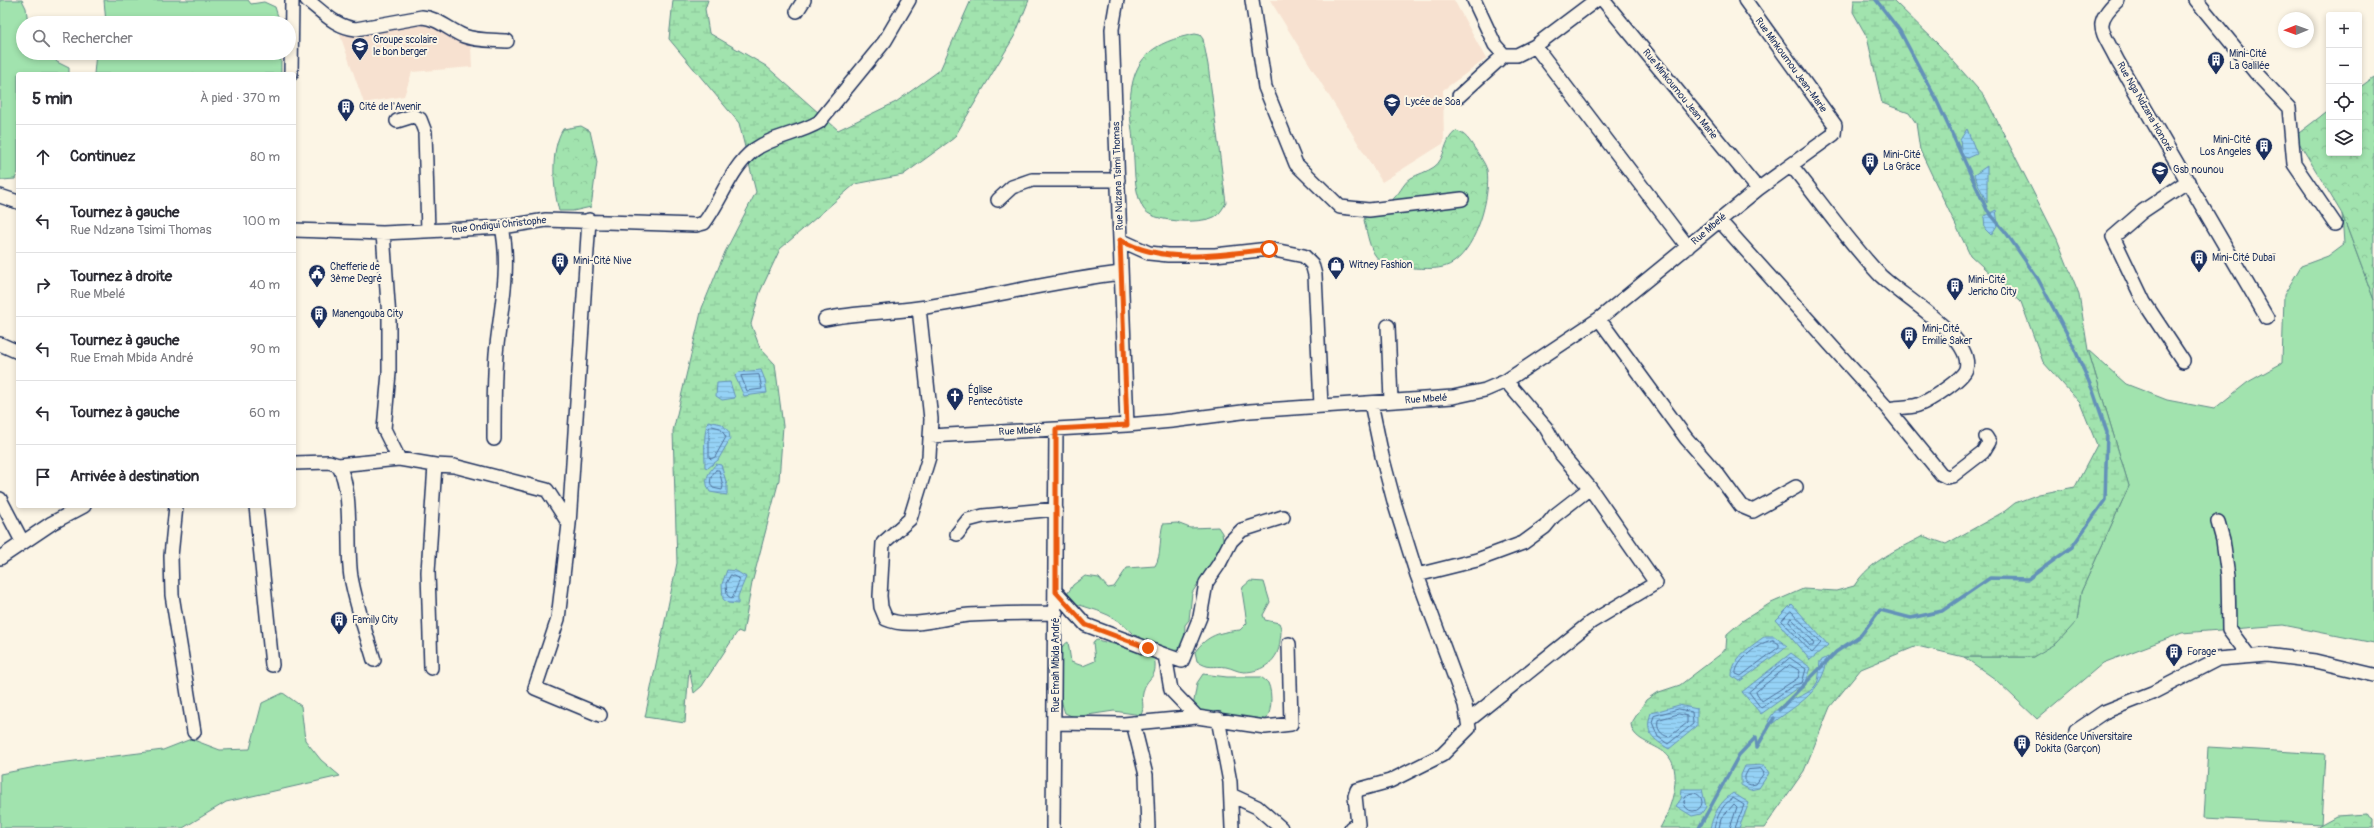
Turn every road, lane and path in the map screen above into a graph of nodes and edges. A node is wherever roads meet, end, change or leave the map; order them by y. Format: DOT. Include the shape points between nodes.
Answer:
graph roads {
  1 [pos="292,0"];
  2 [pos="307,0"];
  3 [pos="909,0"];
  4 [pos="1117,0"];
  5 [pos="1252,0"];
  6 [pos="1474,0"];
  7 [pos="1596,0"];
  8 [pos="1603,0"];
  9 [pos="1744,0"];
  10 [pos="2118,0"];
  11 [pos="2196,0"];
  12 [pos="292,16"];
  13 [pos="507,41"];
  14 [pos="1535,46"];
  15 [pos="1504,55"];
  16 [pos="291,60"];
  17 [pos="291,72"];
  18 [pos="1459,96"];
  19 [pos="397,121"];
  20 [pos="1836,130"];
  21 [pos="1791,165"];
  22 [pos="1118,180"];
  23 [pos="2188,181"];
  24 [pos="1758,189"];
  25 [pos="0,196"];
  26 [pos="1462,199"];
  27 [pos="998,200"];
  28 [pos="16,201"];
  29 [pos="589,220"];
  30 [pos="1719,220"];
  31 [pos="2335,224"];
  32 [pos="502,227"];
  33 [pos="296,230"];
  34 [pos="428,231"];
  35 [pos="384,233"];
  36 [pos="1120,240"];
  37 [pos="1688,247"];
  38 [pos="1121,273"];
  39 [pos="919,308"];
  40 [pos="2267,318"];
  41 [pos="825,319"];
  42 [pos="1599,319"];
  43 [pos="1388,326"];
  44 [pos="0,344"];
  45 [pos="16,351"];
  46 [pos="2183,361"];
  47 [pos="1506,381"];
  48 [pos="1391,401"];
  49 [pos="1371,403"];
  50 [pos="1320,406"];
  51 [pos="1888,409"];
  52 [pos="1127,425"];
  53 [pos="1056,429"];
  54 [pos="930,436"];
  55 [pos="1986,437"];
  56 [pos="494,439"];
  57 [pos="399,459"];
  58 [pos="296,463"];
  59 [pos="338,465"];
  60 [pos="435,465"];
  61 [pos="1796,487"];
  62 [pos="1590,488"];
  63 [pos="0,499"];
  64 [pos="80,508"];
  65 [pos="176,508"];
  66 [pos="256,508"];
  67 [pos="1056,509"];
  68 [pos="1283,517"];
  69 [pos="2218,522"];
  70 [pos="569,524"];
  71 [pos="957,534"];
  72 [pos="23,543"];
  73 [pos="0,558"];
  74 [pos="1417,575"];
  75 [pos="1056,592"];
  76 [pos="1056,613"];
  77 [pos="1289,644"];
  78 [pos="1165,655"];
  79 [pos="2249,656"];
  80 [pos="374,660"];
  81 [pos="272,666"];
  82 [pos="431,668"];
  83 [pos="2374,675"];
  84 [pos="600,715"];
  85 [pos="1197,717"];
  86 [pos="1218,719"];
  87 [pos="1469,720"];
  88 [pos="1055,723"];
  89 [pos="1134,723"];
  90 [pos="2076,731"];
  91 [pos="194,732"];
  92 [pos="1231,795"];
  93 [pos="1053,828"];
  94 [pos="1148,828"];
  95 [pos="1232,828"];
  96 [pos="1281,828"];
  97 [pos="1351,828"];
  1 -- 12 [label="street"];
  2 -- 13 [label="street" via="345,28 422,17 431,18 464,36 481,40"];
  3 -- 29 [label="street, Rue Ondigui Christophe" via="885,42 819,122 754,150 744,159 704,224 696,226"];
  4 -- 22 [label="street, Rue Ndzana Tsimi Thomas" via="1112,29"];
  5 -- 26 [label="street" via="1265,86 1296,164 1340,207 1369,210"];
  6 -- 15 [label="street" via="1495,45"];
  7 -- 14 [label="street"];
  8 -- 24 [label="street, Rue Minkoumou Jean Marie"];
  9 -- 20 [label="street, Rue Minkoumou Jean-Marie" via="1835,125"];
  10 -- 23 [label="street, Rue Nga Ndzana Honoré" via="2104,13 2101,22 2103,31 2117,60"];
  11 -- 31 [label="street" via="2289,108 2294,164"];
  14 -- 15 [label="street" via="1517,55"];
  14 -- 37 [label="street"];
  15 -- 18 [label="street"];
  16 -- 17 [label="street"];
  19 -- 34 [label="street" via="412,116 420,119 425,132"];
  20 -- 21 [label="street, Rue Mbelé"];
  21 -- 24 [label="street, Rue Mbelé"];
  21 -- 51 [label="street" via="1879,274 1926,309 1964,355 1966,370 1960,379 1917,405"];
  22 -- 27 [label="street" via="1032,180 1012,187"];
  22 -- 36 [label="street, Rue Ndzana Tsimi Thomas"];
  23 -- 40 [label="street, Rue Nga Ndzana Honoré"];
  23 -- 46 [label="street" via="2143,211 2113,237 2144,302"];
  24 -- 30 [label="street, Rue Mbelé"];
  25 -- 28 [label="street"];
  29 -- 32 [label="street, Rue Ondigui Christophe" via="546,220"];
  29 -- 70 [label="street"];
  30 -- 37 [label="street, Rue Mbelé"];
  30 -- 51 [label="street"];
  32 -- 34 [label="street, Rue Ondigui Christophe"];
  32 -- 56 [label="street" via="507,252 496,353"];
  33 -- 35 [label="street, Rue Ondigui Christophe"];
  34 -- 35 [label="street, Rue Ondigui Christophe"];
  35 -- 57 [label="street" via="389,318 389,373 384,429"];
  36 -- 38 [label="street, Rue Ndzana Tsimi Thomas"];
  36 -- 50 [label="street" via="1149,253 1168,255 1215,255 1269,249 1304,256 1312,264 1315,275"];
  37 -- 42 [label="street, Rue Mbelé"];
  38 -- 39 [label="street"];
  38 -- 52 [label="street, Rue Ndzana Tsimi Thomas"];
  39 -- 41 [label="street" via="848,314"];
  39 -- 54 [label="street" via="929,395"];
  42 -- 47 [label="street, Rue Mbelé"];
  42 -- 61 [label="street" via="1686,438 1741,506 1753,511"];
  43 -- 48 [label="street"];
  44 -- 45 [label="street"];
  47 -- 48 [label="street, Rue Mbelé" via="1464,396"];
  47 -- 62 [label="street" via="1546,428 1561,454"];
  48 -- 49 [label="street, Rue Mbelé"];
  49 -- 50 [label="street, Rue Mbelé"];
  49 -- 74 [label="street" via="1382,456"];
  50 -- 52 [label="street, Rue Mbelé" via="1228,412"];
  51 -- 55 [label="street" via="1941,474 1947,477 1952,476 1983,452 1989,442"];
  52 -- 53 [label="street, Rue Mbelé"];
  53 -- 54 [label="street, Rue Mbelé"];
  53 -- 67 [label="street, Rue Emah Mbida André"];
  54 -- 76 [label="street" via="927,464 912,516 883,543 880,596 886,620 914,622 997,613"];
  57 -- 59 [label="street"];
  57 -- 60 [label="street"];
  58 -- 59 [label="street" via="329,462"];
  59 -- 80 [label="street" via="342,473 348,515 351,577"];
  60 -- 70 [label="street" via="454,466 547,490"];
  60 -- 82 [label="street" via="428,572"];
  62 -- 74 [label="street" via="1523,542 1477,560"];
  62 -- 87 [label="street" via="1656,584 1591,622"];
  63 -- 72 [label="street"];
  64 -- 72 [label="street"];
  65 -- 91 [label="street" via="171,556 172,595"];
  66 -- 81 [label="street"];
  67 -- 71 [label="street" via="983,516 968,520"];
  67 -- 75 [label="street, Rue Emah Mbida André"];
  68 -- 78 [label="street" via="1262,522 1236,535 1206,583 1200,617 1182,661"];
  69 -- 79 [label="street" via="2228,576 2229,629"];
  70 -- 84 [label="street" via="558,619 535,688"];
  72 -- 73 [label="street"];
  74 -- 87 [label="street"];
  75 -- 76 [label="street, Rue Emah Mbida André"];
  75 -- 78 [label="street" via="1086,625"];
  76 -- 88 [label="street, Rue Emah Mbida André"];
  77 -- 86 [label="street" via="1291,724 1266,727"];
  78 -- 85 [label="street" via="1171,690"];
  79 -- 83 [label="street" via="2267,655 2314,661"];
  79 -- 90 [label="street" via="2218,659 2152,692 2104,712"];
  85 -- 86 [label="street"];
  85 -- 89 [label="street"];
  86 -- 92 [label="street"];
  87 -- 97 [label="street" via="1469,728 1442,755 1390,780 1357,790 1355,796 1358,824"];
  88 -- 89 [label="street"];
  88 -- 93 [label="street, Rue Emah Mbida André"];
  89 -- 94 [label="street" via="1146,775"];
  92 -- 95 [label="street"];
  92 -- 96 [label="street" via="1257,807"];
}
